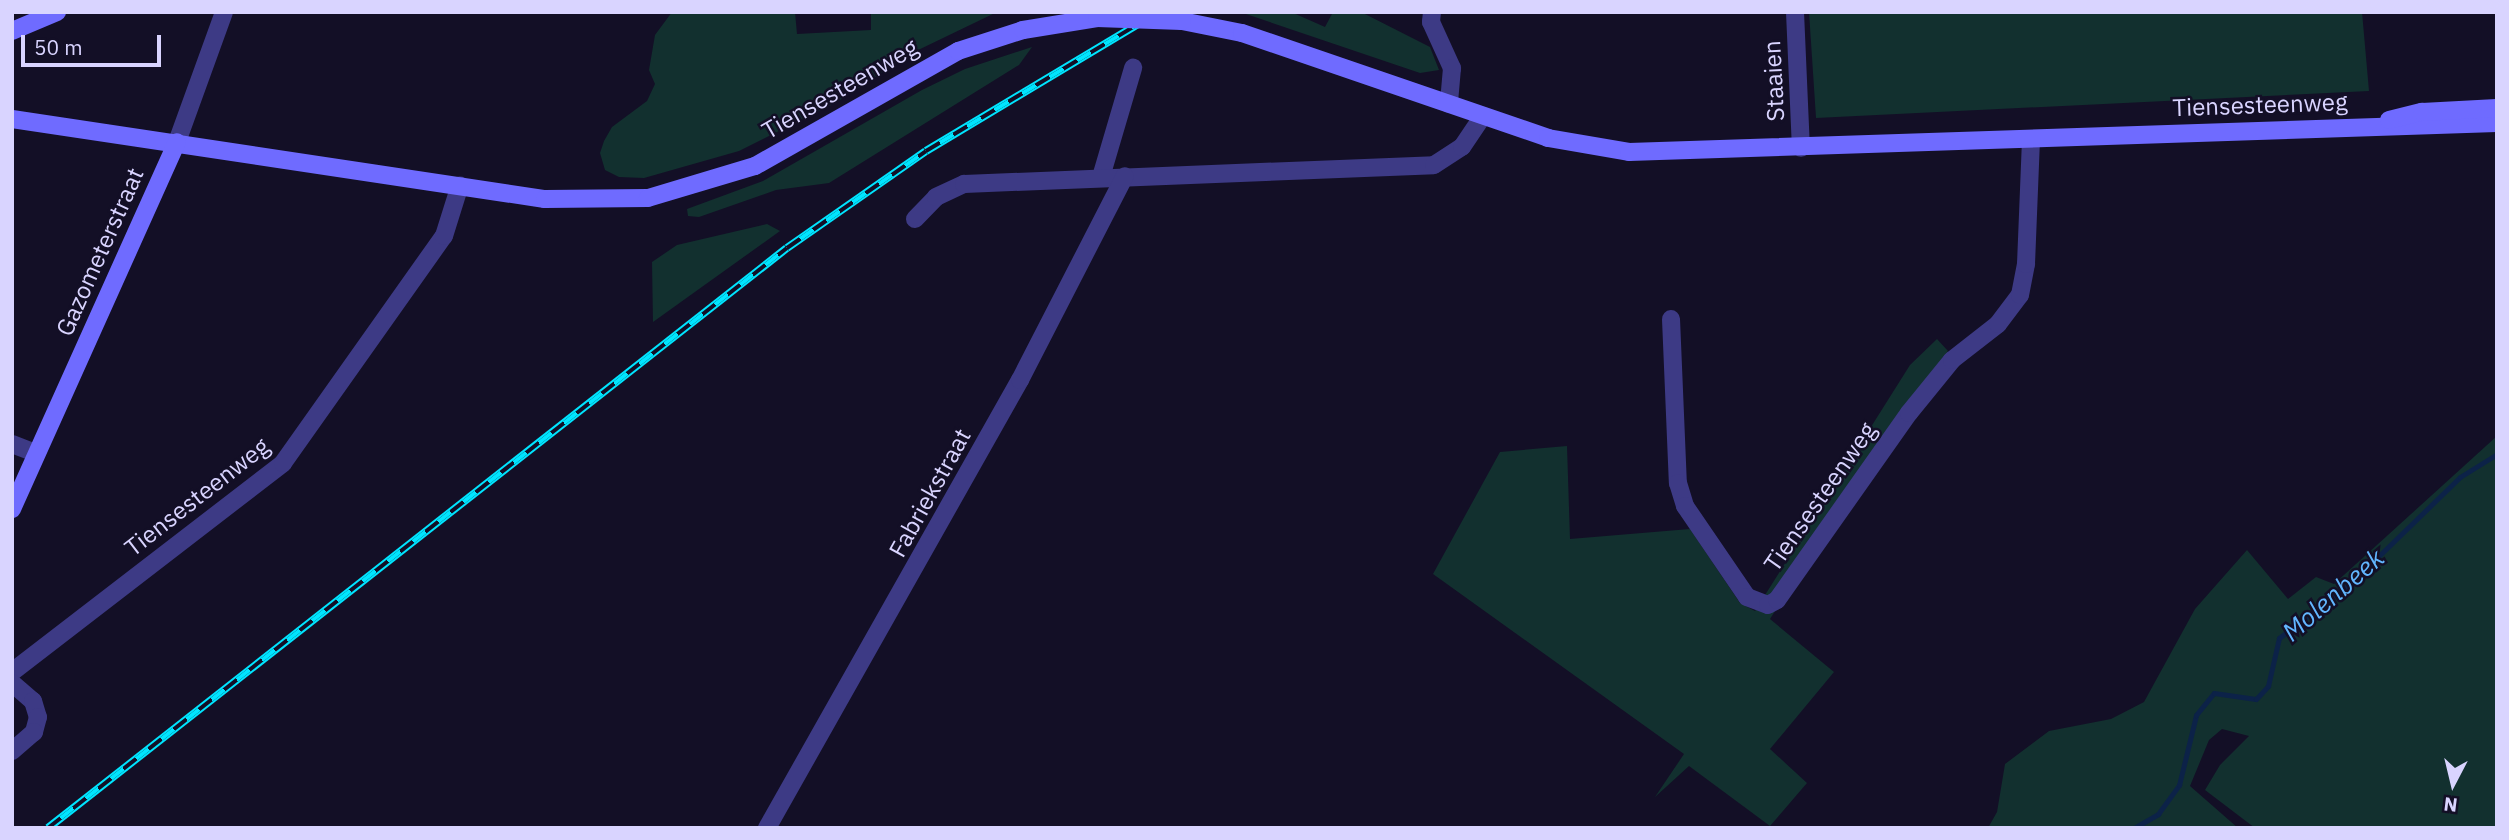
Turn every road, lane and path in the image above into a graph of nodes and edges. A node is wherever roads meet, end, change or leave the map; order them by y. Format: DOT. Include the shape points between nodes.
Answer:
graph roads {
  1 [pos="57,12"];
  2 [pos="224,12"];
  3 [pos="1432,12"];
  4 [pos="1795,12"];
  5 [pos="12,31"];
  6 [pos="1133,68"];
  7 [pos="1448,104"];
  8 [pos="2497,108"];
  9 [pos="1483,116"];
  10 [pos="12,119"];
  11 [pos="2497,123"];
  12 [pos="2366,125"];
  13 [pos="2031,139"];
  14 [pos="177,142"];
  15 [pos="1801,148"];
  16 [pos="1125,176"];
  17 [pos="1101,177"];
  18 [pos="460,185"];
  19 [pos="915,219"];
  20 [pos="1671,319"];
  21 [pos="12,444"];
  22 [pos="36,453"];
  23 [pos="12,509"];
  24 [pos="12,672"];
  25 [pos="12,683"];
  26 [pos="12,751"];
  27 [pos="768,828"];
  1 -- 5 [label="main road"];
  2 -- 14 [label="street, Gazometerstraat"];
  3 -- 7 [label="street" via="1431,22 1452,68"];
  4 -- 15 [label="street, Staaien"];
  6 -- 17 [label="street"];
  7 -- 9 [label="main road, Tiensesteenweg"];
  7 -- 18 [label="main road, Tiensesteenweg, bridge" via="1242,33 1131,17 1058,23 958,51 755,166 668,192 602,201 545,199"];
  8 -- 12 [label="main road, Tiensesteenweg" via="2422,112"];
  9 -- 15 [label="main road, Tiensesteenweg" via="1548,138 1629,152"];
  9 -- 16 [label="street" via="1462,147 1434,165"];
  10 -- 14 [label="main road, Tiensesteenweg"];
  11 -- 12 [label="main road, Tiensesteenweg"];
  12 -- 13 [label="main road, Tiensesteenweg"];
  13 -- 15 [label="main road, Tiensesteenweg"];
  13 -- 20 [label="street, Tiensesteenweg" via="2021,295 1998,324 1952,360 1934,381 1777,600 1768,605 1747,597 1685,506 1678,483"];
  14 -- 18 [label="main road, Tiensesteenweg"];
  14 -- 22 [label="main road, Gazometerstraat"];
  16 -- 17 [label="street"];
  16 -- 27 [label="street, Fabriekstraat" via="1007,404"];
  17 -- 19 [label="street" via="964,184 936,197"];
  18 -- 24 [label="street, Tiensesteenweg" via="444,236 290,456"];
  21 -- 22 [label="street"];
  22 -- 23 [label="main road, Gazometerstraat"];
  25 -- 26 [label="street" via="33,701 38,717 34,732"];
}
